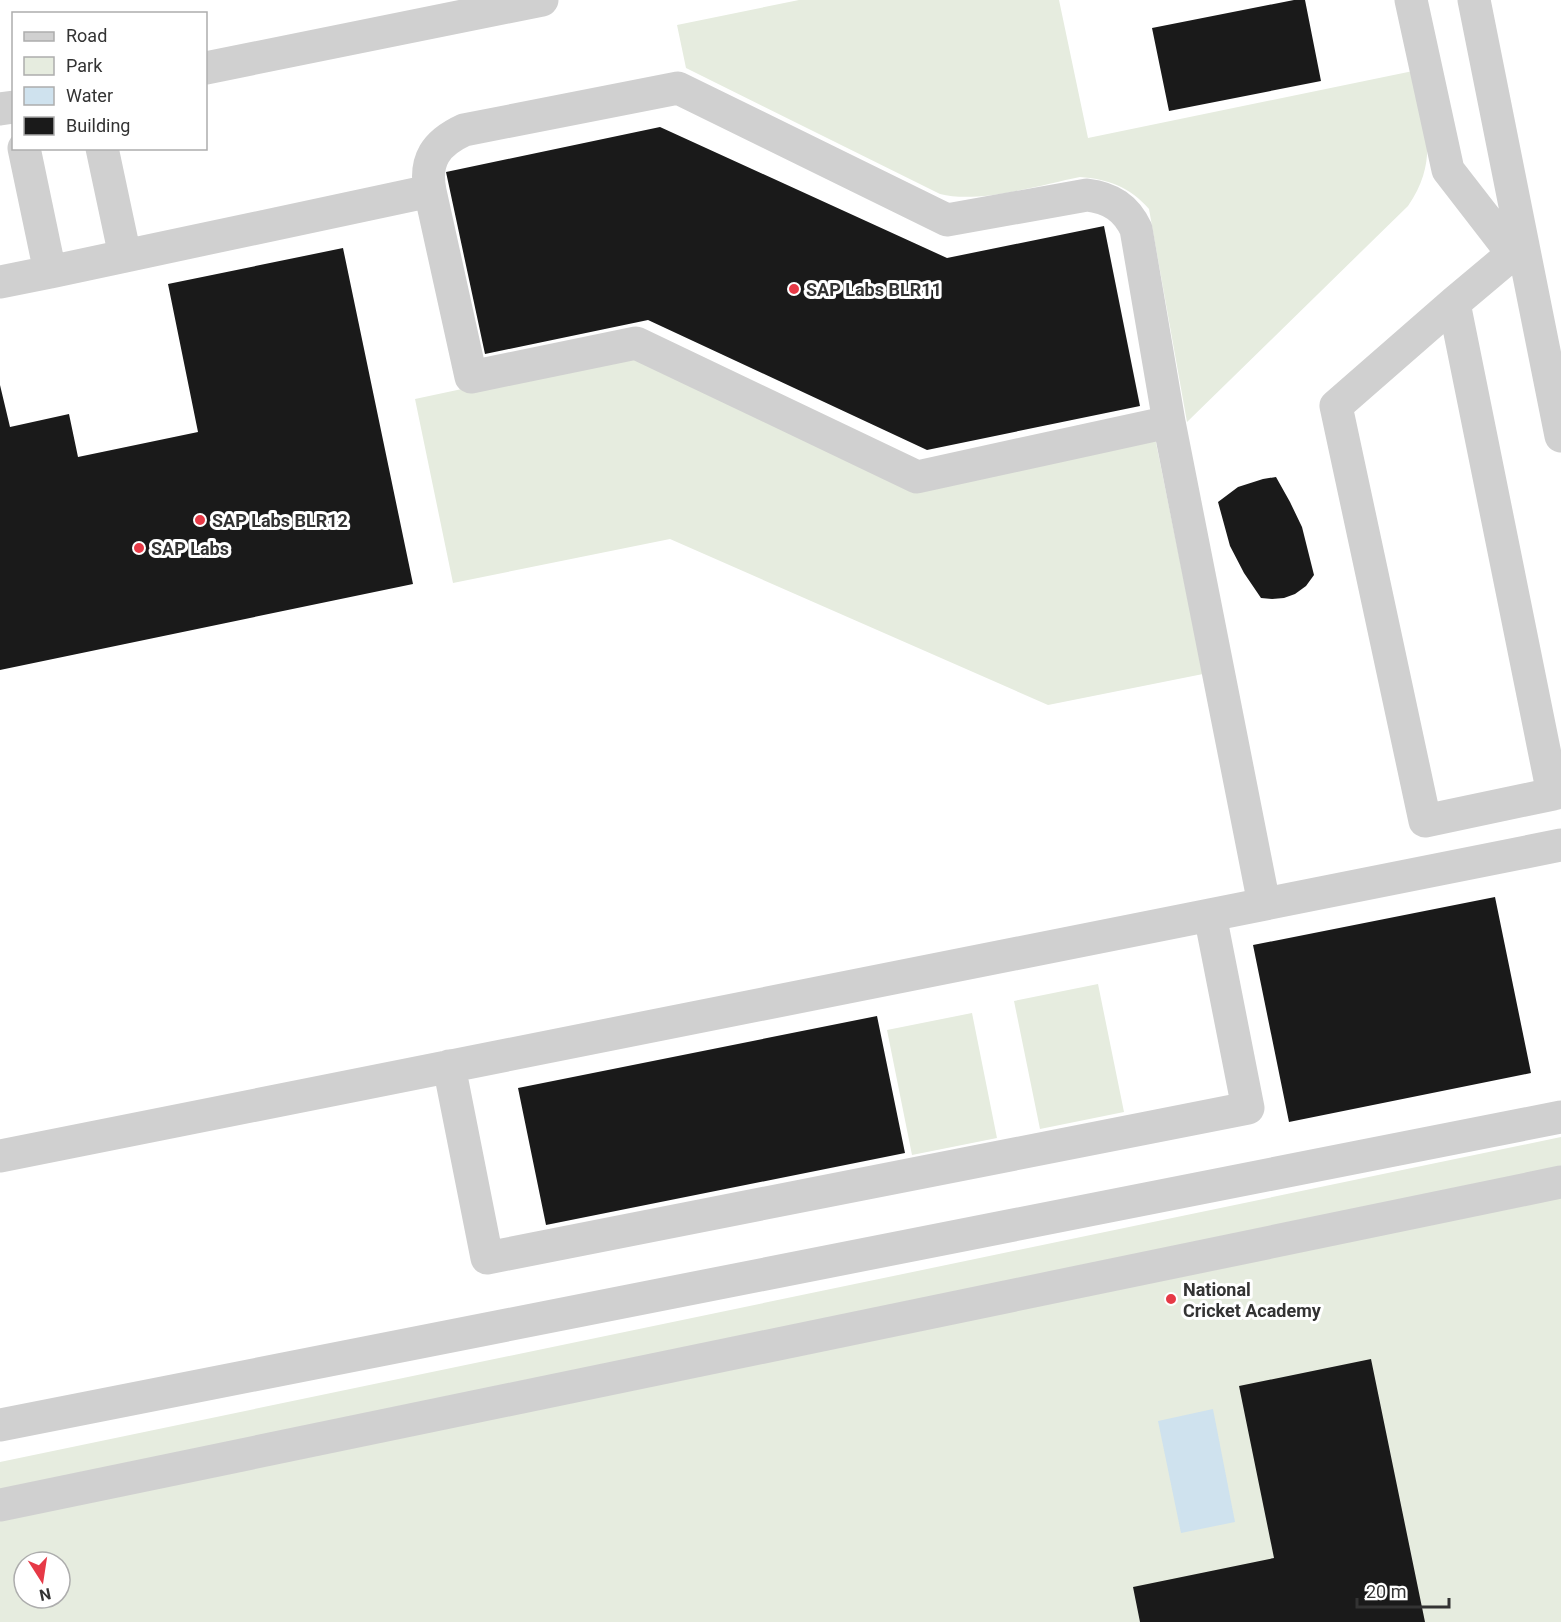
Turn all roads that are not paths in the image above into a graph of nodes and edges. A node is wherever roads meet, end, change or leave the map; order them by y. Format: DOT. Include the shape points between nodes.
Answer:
graph roads {
  1 [pos="542,0"];
  2 [pos="1411,0"];
  3 [pos="1474,0"];
  4 [pos="207,68"];
  5 [pos="24,150"];
  6 [pos="102,150"];
  7 [pos="430,191"];
  8 [pos="1518,250"];
  9 [pos="125,256"];
  10 [pos="50,272"];
  11 [pos="0,282"];
  12 [pos="1454,303"];
  13 [pos="1169,422"];
  14 [pos="1561,436"];
  15 [pos="1557,793"];
  16 [pos="1561,845"];
  17 [pos="1264,904"];
  18 [pos="1210,915"];
  19 [pos="449,1066"];
  20 [pos="1561,1117"];
  21 [pos="0,1156"];
  22 [pos="1561,1182"];
  23 [pos="0,1425"];
  24 [pos="0,1505"];
  1 -- 4 [label="street"];
  2 -- 8 [label="street" via="1448,171"];
  3 -- 8 [label="street"];
  5 -- 10 [label="street"];
  6 -- 9 [label="street"];
  7 -- 9 [label="street"];
  7 -- 13 [label="street" via="471,377 636,343 917,477"];
  7 -- 13 [label="street" via="428,179 433,156 440,145 464,130 678,88 947,220 1087,195 1100,197 1124,209 1136,230"];
  8 -- 12 [label="street"];
  8 -- 14 [label="street"];
  9 -- 10 [label="street"];
  10 -- 11 [label="street"];
  12 -- 15 [label="street"];
  12 -- 15 [label="street" via="1336,406 1425,821"];
  13 -- 17 [label="street"];
  16 -- 17 [label="street"];
  17 -- 18 [label="street"];
  18 -- 19 [label="street"];
  18 -- 19 [label="street" via="1248,1108 487,1258"];
  19 -- 21 [label="street"];
  20 -- 23 [label="street"];
  22 -- 24 [label="street"];
}
